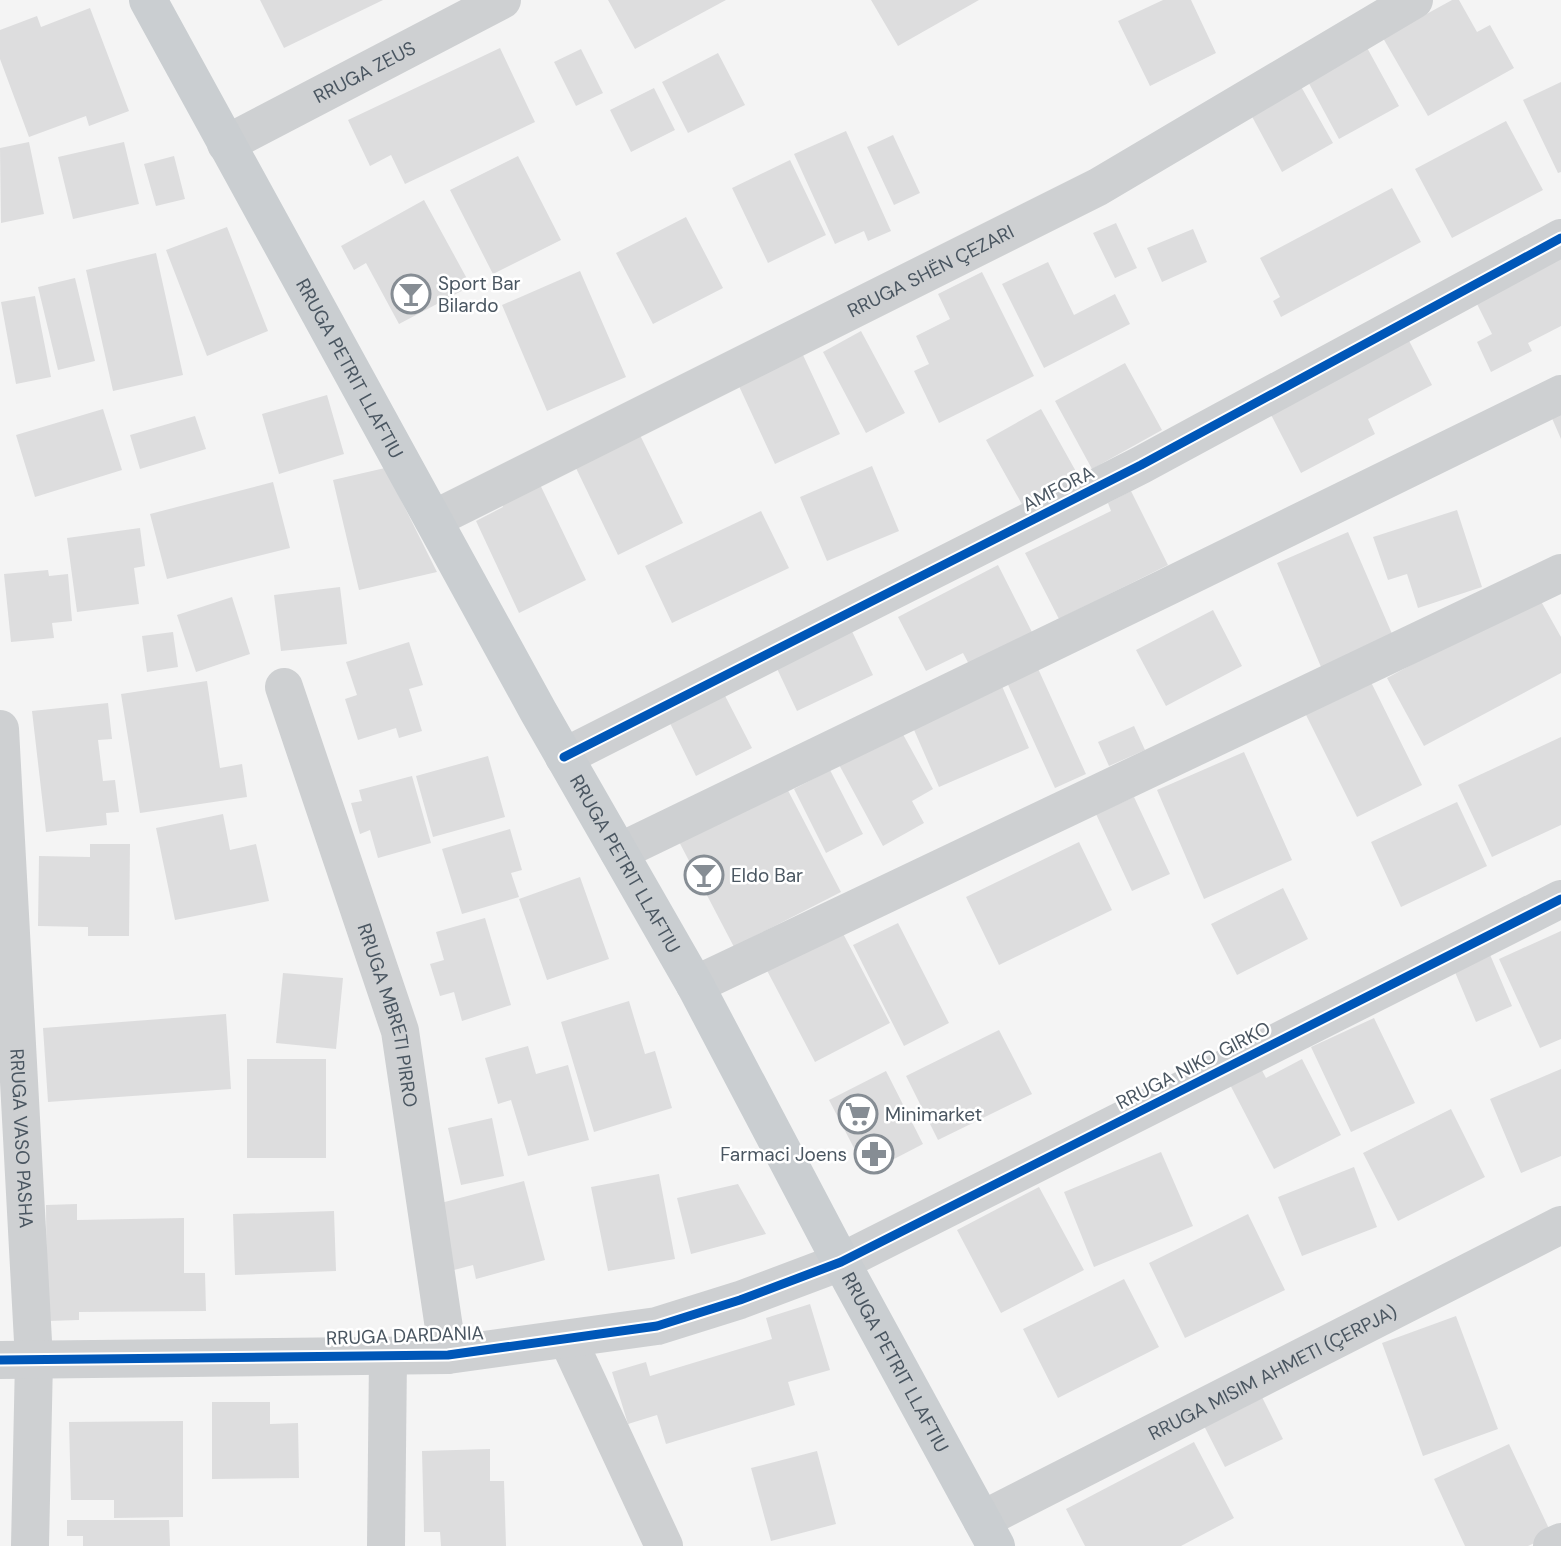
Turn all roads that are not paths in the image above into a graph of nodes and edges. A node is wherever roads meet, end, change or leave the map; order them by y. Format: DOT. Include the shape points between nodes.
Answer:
graph roads {
  1 [pos="148,0"];
  2 [pos="502,0"];
  3 [pos="1414,0"];
  4 [pos="226,144"];
  5 [pos="1561,238"];
  6 [pos="1561,394"];
  7 [pos="434,519"];
  8 [pos="1561,573"];
  9 [pos="284,687"];
  10 [pos="0,729"];
  11 [pos="564,757"];
  12 [pos="619,852"];
  13 [pos="1561,899"];
  14 [pos="695,985"];
  15 [pos="1561,1225"];
  16 [pos="841,1262"];
  17 [pos="568,1340"];
  18 [pos="448,1355"];
  19 [pos="388,1356"];
  20 [pos="17,1360"];
  21 [pos="989,1533"];
  22 [pos="1561,1542"];
  23 [pos="30,1546"];
  24 [pos="386,1546"];
  25 [pos="664,1546"];
  26 [pos="1552,1546"];
  1 -- 4 [label="main road, RRUGA PETRIT LLAFTIU"];
  2 -- 4 [label="street, RRUGA ZEUS"];
  3 -- 7 [label="street, RRUGA SHËN ÇEZARI" via="1098,187"];
  4 -- 7 [label="main road, RRUGA PETRIT LLAFTIU"];
  5 -- 11 [label="street, AMFORA" via="1141,465"];
  6 -- 12 [label="street"];
  7 -- 11 [label="main road, RRUGA PETRIT LLAFTIU"];
  8 -- 14 [label="street"];
  9 -- 18 [label="street, RRUGA MBRETI PIRRO" via="400,1031"];
  10 -- 20 [label="street, RRUGA VASO PASHA"];
  11 -- 12 [label="main road, RRUGA PETRIT LLAFTIU"];
  12 -- 14 [label="main road, RRUGA PETRIT LLAFTIU"];
  13 -- 16 [label="street, RRUGA NIKO GIRKO"];
  14 -- 16 [label="main road, RRUGA PETRIT LLAFTIU"];
  15 -- 21 [label="street, RRUGA MISIM AHMETI (ÇERPJA)"];
  16 -- 17 [label="street, RRUGA DARDANIA" via="657,1326"];
  16 -- 21 [label="main road, RRUGA PETRIT LLAFTIU"];
  17 -- 18 [label="street, RRUGA DARDANIA"];
  17 -- 25 [label="street"];
  18 -- 19 [label="street, RRUGA DARDANIA"];
  19 -- 20 [label="street, RRUGA DARDANIA"];
  19 -- 24 [label="street"];
  20 -- 23 [label="street, RRUGA VASO PASHA"];
  22 -- 26 [label="street"];
}
